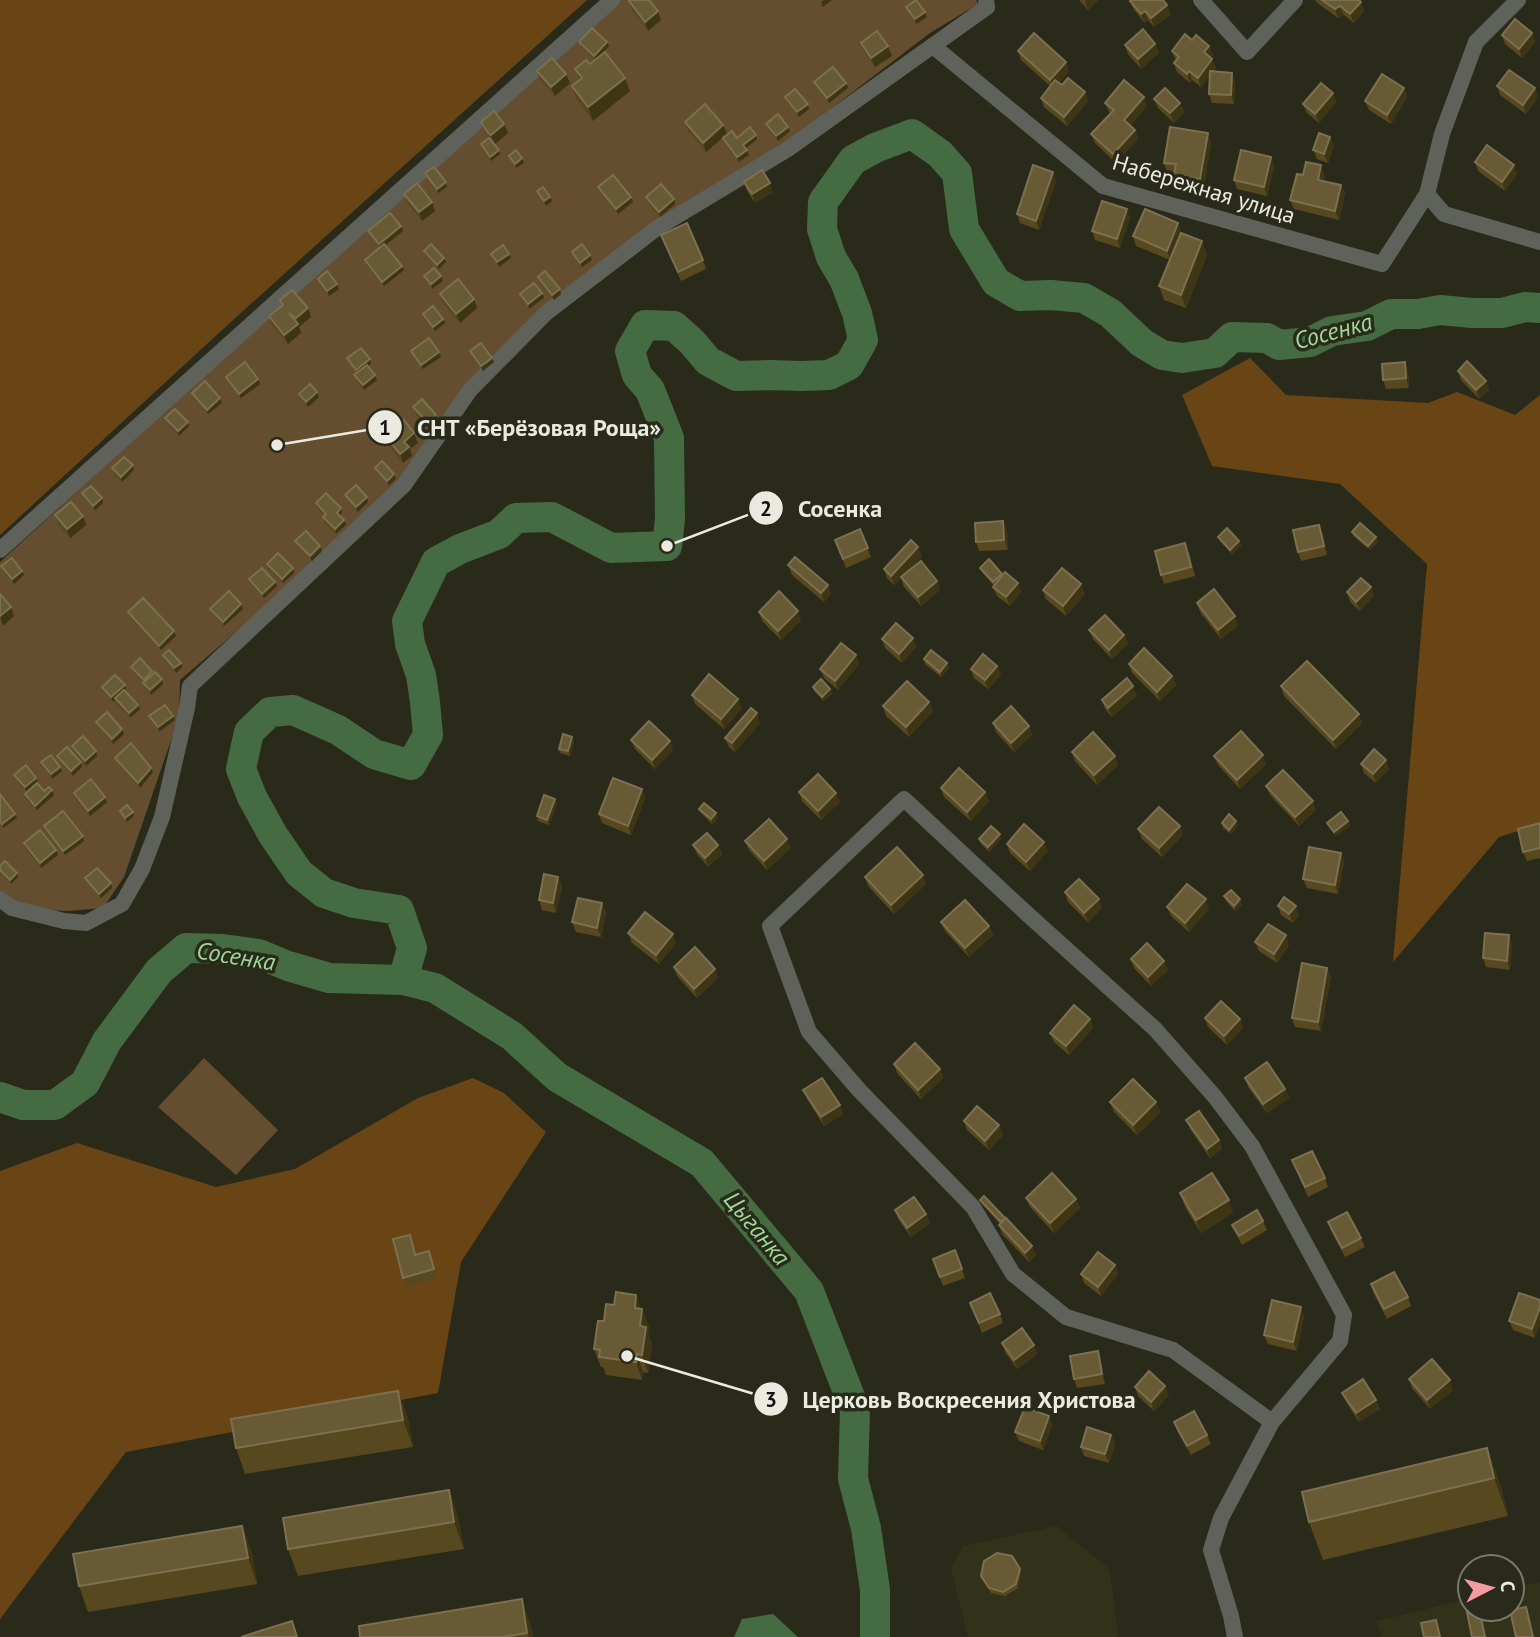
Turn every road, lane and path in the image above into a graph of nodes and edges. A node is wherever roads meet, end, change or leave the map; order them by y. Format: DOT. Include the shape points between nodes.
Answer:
graph roads {
  1 [pos="612,0"];
  2 [pos="986,0"];
  3 [pos="1201,0"];
  4 [pos="1295,0"];
  5 [pos="1518,0"];
  6 [pos="933,46"];
  7 [pos="1427,194"];
  8 [pos="1540,242"];
  9 [pos="0,550"];
  10 [pos="0,899"];
  11 [pos="1272,1422"];
  12 [pos="1235,1637"];
  1 -- 9 [label="street"];
  2 -- 6 [label="street" via="987,7"];
  3 -- 4 [label="street" via="1247,52"];
  5 -- 7 [label="street" via="1476,42 1442,134"];
  6 -- 7 [label="street, Набережная улица" via="1103,186 1382,264"];
  6 -- 10 [label="street" via="788,149 657,228 546,313 470,390 404,485 190,686 162,817 142,869 122,904 86,923 12,908"];
  7 -- 8 [label="street" via="1444,214"];
  11 -- 11 [label="street" via="1340,1341 1344,1315 1252,1146 1155,1030 904,799 770,926 809,1032 973,1207 1013,1274 1066,1317 1173,1350"];
  11 -- 12 [label="street" via="1221,1518 1211,1550"];
}
